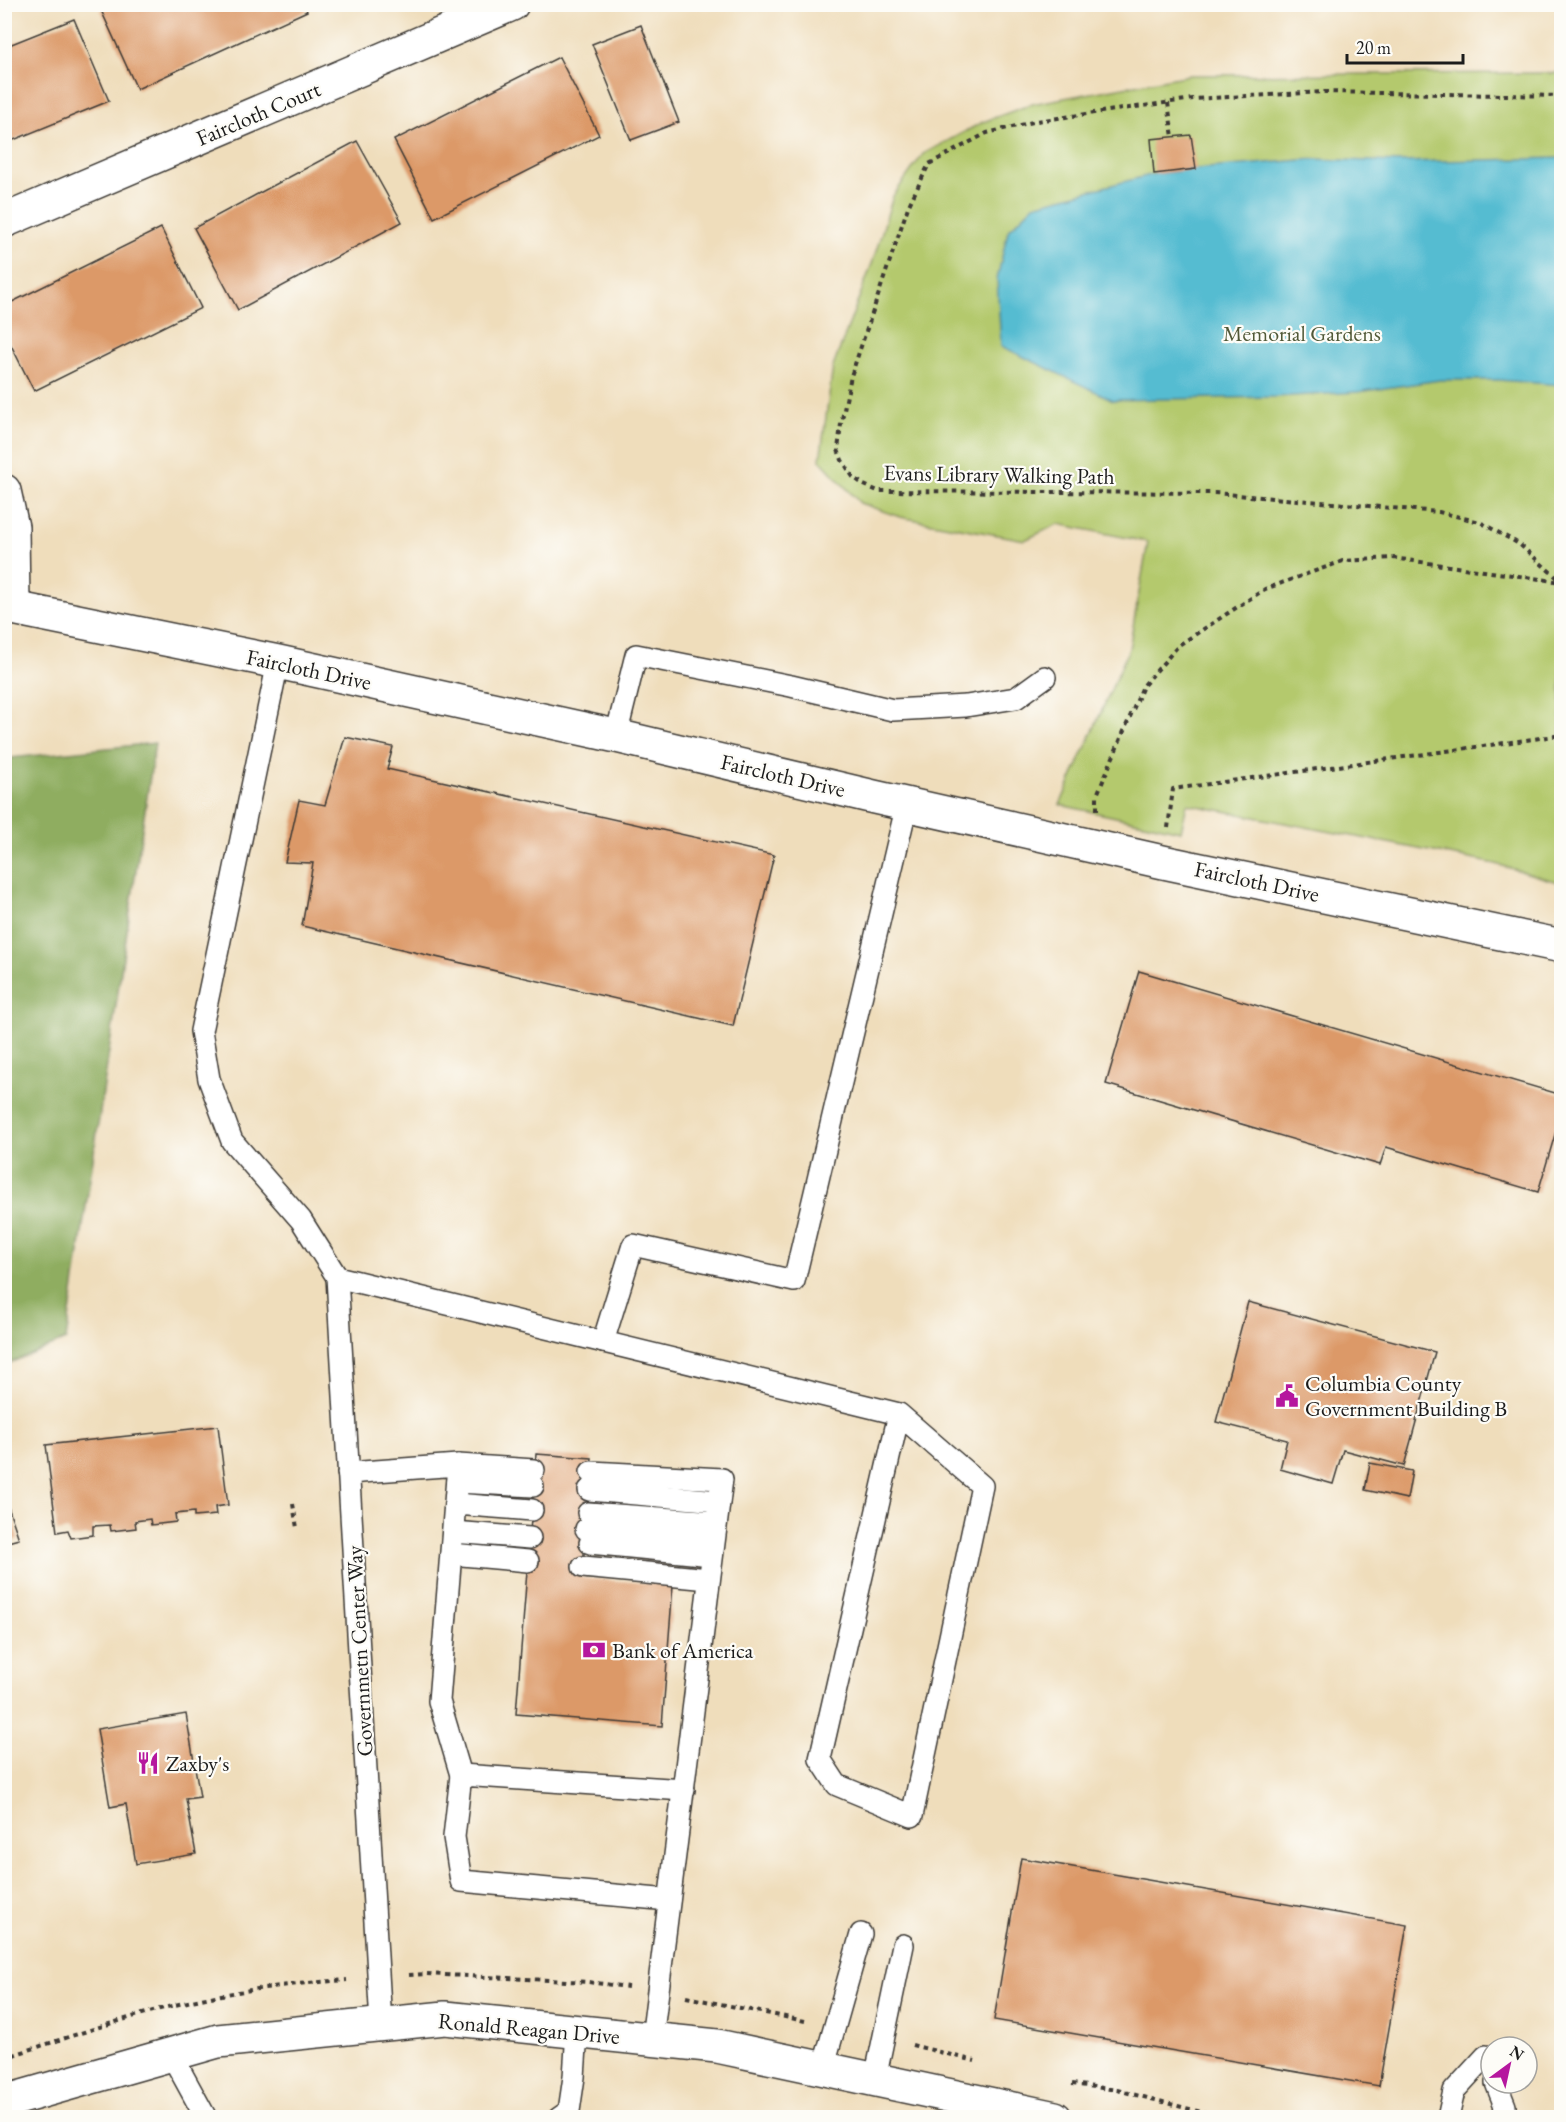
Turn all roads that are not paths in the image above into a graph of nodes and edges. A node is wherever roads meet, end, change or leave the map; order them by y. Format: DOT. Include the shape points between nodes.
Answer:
graph roads {
  1 [pos="512,4"];
  2 [pos="4,221"];
  3 [pos="4,491"];
  4 [pos="9,608"];
  5 [pos="279,662"];
  6 [pos="1045,677"];
  7 [pos="616,736"];
  8 [pos="907,804"];
  9 [pos="1562,946"];
  10 [pos="337,1277"];
  11 [pos="603,1342"];
  12 [pos="899,1414"];
  13 [pos="348,1473"];
  14 [pos="458,1474"];
  15 [pos="534,1478"];
  16 [pos="719,1501"];
  17 [pos="454,1519"];
  18 [pos="714,1539"];
  19 [pos="451,1554"];
  20 [pos="528,1561"];
  21 [pos="584,1566"];
  22 [pos="709,1579"];
  23 [pos="461,1775"];
  24 [pos="684,1790"];
  25 [pos="669,1900"];
  26 [pos="861,1934"];
  27 [pos="903,1945"];
  28 [pos="381,2024"];
  29 [pos="577,2031"];
  30 [pos="652,2039"];
  31 [pos="171,2054"];
  32 [pos="1479,2067"];
  33 [pos="823,2068"];
  34 [pos="875,2079"];
  35 [pos="1501,2095"];
  36 [pos="4,2102"];
  37 [pos="206,2118"];
  38 [pos="559,2118"];
  39 [pos="1055,2118"];
  40 [pos="1448,2118"];
  41 [pos="1503,2118"];
  1 -- 2 [label="street, Faircloth Court"];
  3 -- 4 [label="street" via="12,527"];
  4 -- 5 [label="street, Faircloth Drive"];
  5 -- 7 [label="street, Faircloth Drive"];
  5 -- 10 [label="lane" via="201,1031 210,1079 232,1141 301,1220"];
  6 -- 7 [label="lane" via="1016,698 966,706 893,710 636,655"];
  7 -- 8 [label="street, Faircloth Drive"];
  8 -- 9 [label="street, Faircloth Drive"];
  8 -- 11 [label="lane" via="795,1281 633,1245"];
  10 -- 11 [label="lane"];
  10 -- 13 [label="lane, Governmetn Center Way"];
  11 -- 12 [label="lane"];
  12 -- 12 [label="lane" via="820,1759 837,1785 912,1816 982,1486"];
  13 -- 14 [label="lane"];
  13 -- 28 [label="lane, Governmetn Center Way"];
  14 -- 15 [label="lane"];
  14 -- 17 [label="lane"];
  16 -- 16 [label="lane" via="722,1479 590,1481"];
  16 -- 18 [label="lane"];
  17 -- 17 [label="lane" via="531,1524"];
  17 -- 19 [label="lane"];
  18 -- 18 [label="lane" via="586,1528"];
  18 -- 22 [label="lane"];
  19 -- 20 [label="lane"];
  19 -- 23 [label="lane" via="439,1701"];
  21 -- 22 [label="lane"];
  22 -- 24 [label="lane"];
  23 -- 24 [label="lane"];
  23 -- 25 [label="lane" via="454,1837 461,1881"];
  24 -- 25 [label="lane"];
  25 -- 30 [label="lane"];
  26 -- 33 [label="lane"];
  27 -- 34 [label="lane"];
  28 -- 29 [label="street, Ronald Reagan Drive" via="445,2018"];
  28 -- 31 [label="street, Ronald Reagan Drive" via="218,2041"];
  29 -- 30 [label="street, Ronald Reagan Drive"];
  29 -- 38 [label="lane" via="569,2111"];
  30 -- 33 [label="street, Ronald Reagan Drive" via="717,2046"];
  31 -- 36 [label="street, Ronald Reagan Drive"];
  31 -- 37 [label="lane"];
  32 -- 40 [label="lane" via="1454,2091"];
  33 -- 34 [label="street, Ronald Reagan Drive"];
  34 -- 39 [label="street, Ronald Reagan Drive"];
  35 -- 41 [label="lane" via="1505,2106"];
}
